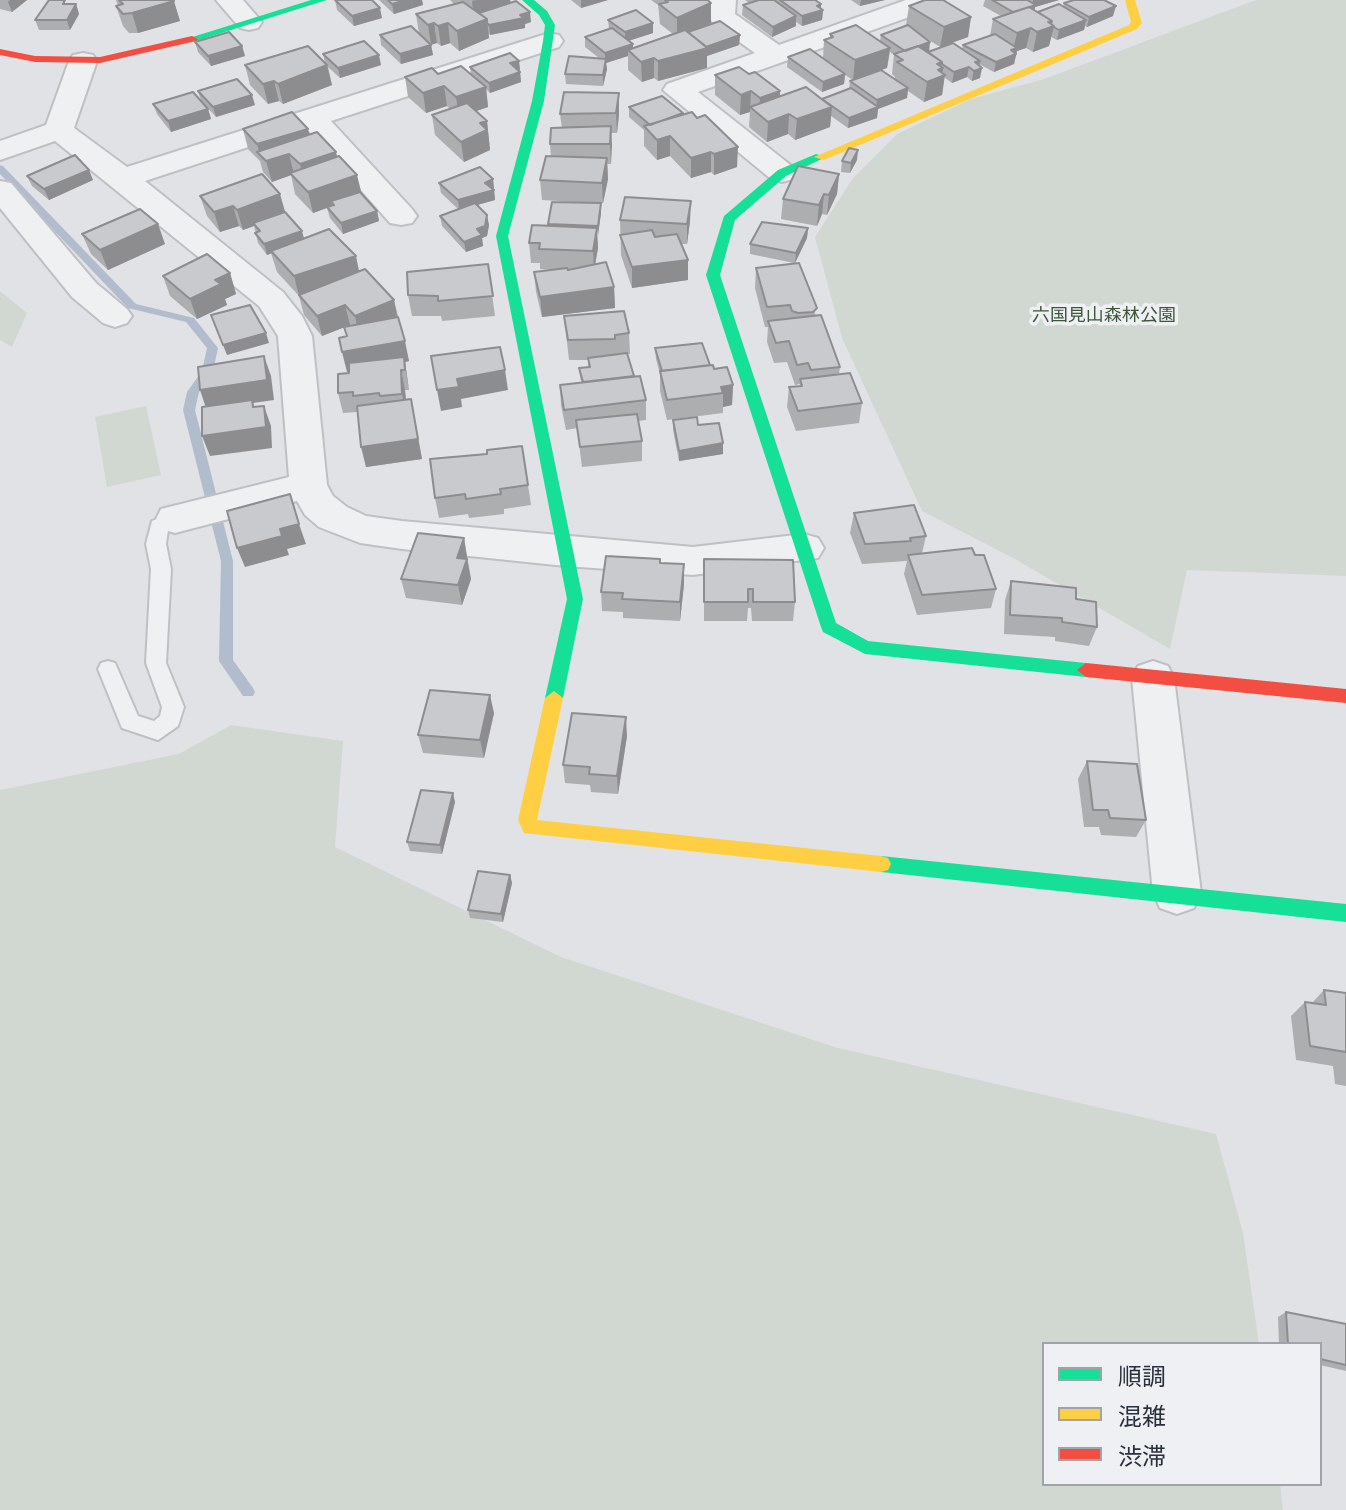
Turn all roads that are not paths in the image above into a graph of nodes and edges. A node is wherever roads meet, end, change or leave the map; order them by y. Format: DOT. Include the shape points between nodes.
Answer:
graph roads {
  1 [pos="229,0"];
  2 [pos="322,0"];
  3 [pos="527,0"];
  4 [pos="723,0"];
  5 [pos="931,0"];
  6 [pos="1130,0"];
  7 [pos="249,22"];
  8 [pos="549,41"];
  9 [pos="0,52"];
  10 [pos="777,56"];
  11 [pos="83,61"];
  12 [pos="311,116"];
  13 [pos="59,130"];
  14 [pos="0,151"];
  15 [pos="782,173"];
  16 [pos="123,178"];
  17 [pos="0,190"];
  18 [pos="401,216"];
  19 [pos="115,316"];
  20 [pos="308,485"];
  21 [pos="175,519"];
  22 [pos="804,548"];
  23 [pos="565,552"];
  24 [pos="108,669"];
  25 [pos="1153,678"];
  26 [pos="1346,696"];
  27 [pos="1177,893"];
  28 [pos="1346,913"];
  1 -- 7 [label="street"];
  2 -- 7 [label="street"];
  3 -- 8 [label="street" via="550,25"];
  4 -- 10 [label="street" via="722,17"];
  5 -- 10 [label="street"];
  6 -- 15 [label="street" via="1137,23 1133,27"];
  7 -- 11 [label="street" via="144,51"];
  8 -- 12 [label="street"];
  8 -- 23 [label="street" via="502,236"];
  9 -- 11 [label="street"];
  10 -- 15 [label="street" via="677,90"];
  11 -- 13 [label="street"];
  12 -- 16 [label="street"];
  12 -- 18 [label="street"];
  13 -- 14 [label="street"];
  13 -- 16 [label="street"];
  15 -- 22 [label="street" via="729,219 713,275"];
  16 -- 20 [label="street" via="285,316 295,336"];
  17 -- 19 [label="street" via="84,290"];
  20 -- 21 [label="street"];
  20 -- 23 [label="street" via="318,505 360,529"];
  21 -- 24 [label="lane" via="159,526 156,544 161,569 156,663 173,707 170,720 158,731 130,722"];
  22 -- 23 [label="street" via="693,561"];
  22 -- 25 [label="street" via="829,627 865,647"];
  23 -- 27 [label="street" via="575,599 527,820 531,827"];
  25 -- 26 [label="street"];
  25 -- 27 [label="street"];
  27 -- 28 [label="street"];
}
